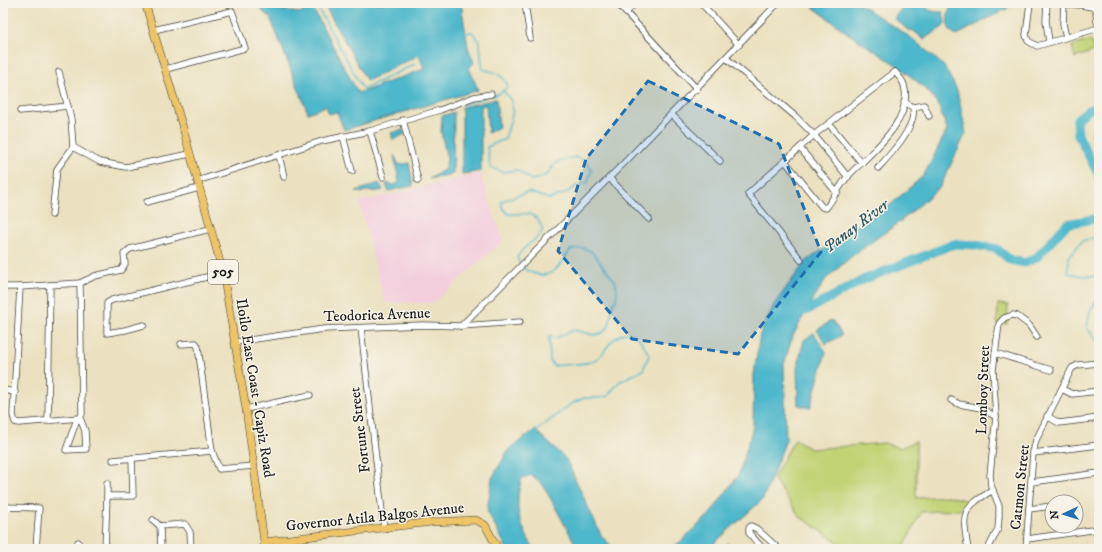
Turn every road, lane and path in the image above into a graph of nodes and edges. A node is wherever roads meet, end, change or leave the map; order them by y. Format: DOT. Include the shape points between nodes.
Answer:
graph roads {
  1 [pos="145,3"];
  2 [pos="525,3"];
  3 [pos="617,3"];
  4 [pos="635,3"];
  5 [pos="701,3"];
  6 [pos="778,3"];
  7 [pos="1030,3"];
  8 [pos="1048,3"];
  9 [pos="1064,3"];
  10 [pos="1081,4"];
  11 [pos="1097,6"];
  12 [pos="626,13"];
  13 [pos="1098,28"];
  14 [pos="154,30"];
  15 [pos="1066,37"];
  16 [pos="530,38"];
  17 [pos="1049,42"];
  18 [pos="739,45"];
  19 [pos="726,58"];
  20 [pos="166,69"];
  21 [pos="59,72"];
  22 [pos="697,89"];
  23 [pos="491,94"];
  24 [pos="904,102"];
  25 [pos="68,106"];
  26 [pos="913,107"];
  27 [pos="20,111"];
  28 [pos="671,114"];
  29 [pos="929,116"];
  30 [pos="403,120"];
  31 [pos="828,124"];
  32 [pos="370,131"];
  33 [pos="1099,131"];
  34 [pos="343,136"];
  35 [pos="814,136"];
  36 [pos="1099,147"];
  37 [pos="73,148"];
  38 [pos="800,148"];
  39 [pos="190,154"];
  40 [pos="279,155"];
  41 [pos="720,161"];
  42 [pos="785,161"];
  43 [pos="862,163"];
  44 [pos="878,168"];
  45 [pos="352,171"];
  46 [pos="284,177"];
  47 [pos="383,177"];
  48 [pos="848,177"];
  49 [pos="609,178"];
  50 [pos="418,180"];
  51 [pos="198,184"];
  52 [pos="837,193"];
  53 [pos="147,202"];
  54 [pos="52,215"];
  55 [pos="649,219"];
  56 [pos="210,229"];
  57 [pos="801,260"];
  58 [pos="223,273"];
  59 [pos="80,283"];
  60 [pos="50,285"];
  61 [pos="3,287"];
  62 [pos="20,287"];
  63 [pos="520,322"];
  64 [pos="144,325"];
  65 [pos="460,326"];
  66 [pos="360,328"];
  67 [pos="1037,337"];
  68 [pos="236,342"];
  69 [pos="181,344"];
  70 [pos="995,353"];
  71 [pos="1099,363"];
  72 [pos="1051,370"];
  73 [pos="1062,389"];
  74 [pos="3,390"];
  75 [pos="1099,391"];
  76 [pos="15,392"];
  77 [pos="310,395"];
  78 [pos="951,400"];
  79 [pos="246,409"];
  80 [pos="1047,416"];
  81 [pos="996,417"];
  82 [pos="1099,418"];
  83 [pos="79,419"];
  84 [pos="48,422"];
  85 [pos="1099,445"];
  86 [pos="212,451"];
  87 [pos="1033,453"];
  88 [pos="132,458"];
  89 [pos="113,460"];
  90 [pos="254,466"];
  91 [pos="1099,472"];
  92 [pos="1032,482"];
  93 [pos="107,483"];
  94 [pos="993,490"];
  95 [pos="107,496"];
  96 [pos="3,507"];
  97 [pos="1044,507"];
  98 [pos="1029,509"];
  99 [pos="153,520"];
  100 [pos="160,526"];
  101 [pos="384,529"];
  102 [pos="1099,529"];
  103 [pos="1027,539"];
  104 [pos="78,542"];
  105 [pos="264,546"];
  106 [pos="36,549"];
  107 [pos="78,549"];
  108 [pos="105,549"];
  109 [pos="161,549"];
  110 [pos="191,549"];
  111 [pos="498,549"];
  112 [pos="763,549"];
  113 [pos="778,549"];
  114 [pos="968,549"];
  115 [pos="988,549"];
  116 [pos="1026,549"];
  1 -- 14 [label="main road, Iloilo East Coast - Capiz Road / 505"];
  2 -- 16 [label="street"];
  3 -- 12 [label="street"];
  4 -- 12 [label="street"];
  5 -- 18 [label="street"];
  6 -- 18 [label="street"];
  7 -- 17 [label="street" via="1026,29 1028,41 1037,46"];
  8 -- 17 [label="street" via="1046,21"];
  9 -- 10 [label="street"];
  9 -- 15 [label="street" via="1063,24"];
  10 -- 11 [label="street"];
  11 -- 13 [label="street"];
  12 -- 22 [label="street"];
  13 -- 15 [label="street"];
  14 -- 20 [label="main road, Iloilo East Coast - Capiz Road / 505"];
  14 -- 20 [label="street" via="232,11 245,48"];
  15 -- 17 [label="street"];
  18 -- 19 [label="street"];
  19 -- 22 [label="street"];
  19 -- 35 [label="street" via="795,116"];
  20 -- 39 [label="main road, Iloilo East Coast - Capiz Road / 505"];
  21 -- 25 [label="street"];
  22 -- 28 [label="street"];
  23 -- 30 [label="street"];
  24 -- 26 [label="street"];
  24 -- 31 [label="street" via="904,83 895,72"];
  24 -- 43 [label="street" via="891,132"];
  25 -- 27 [label="street"];
  25 -- 37 [label="street"];
  26 -- 29 [label="street" via="924,105"];
  26 -- 44 [label="street" via="915,114 899,145"];
  28 -- 41 [label="street"];
  28 -- 49 [label="street"];
  30 -- 32 [label="street"];
  30 -- 50 [label="street"];
  31 -- 35 [label="street"];
  31 -- 43 [label="street"];
  32 -- 34 [label="street"];
  32 -- 47 [label="street"];
  33 -- 36 [label="street"];
  34 -- 40 [label="street"];
  34 -- 45 [label="street"];
  35 -- 38 [label="street"];
  35 -- 48 [label="street"];
  37 -- 39 [label="street" via="100,162 126,167"];
  37 -- 54 [label="street" via="57,169"];
  38 -- 42 [label="street"];
  38 -- 52 [label="street"];
  39 -- 51 [label="main road, Iloilo East Coast - Capiz Road / 505"];
  40 -- 46 [label="street"];
  40 -- 51 [label="street"];
  42 -- 52 [label="street" via="822,207 826,208"];
  42 -- 57 [label="street" via="748,194"];
  43 -- 48 [label="street"];
  48 -- 52 [label="street"];
  49 -- 55 [label="street"];
  49 -- 65 [label="street"];
  51 -- 53 [label="street"];
  51 -- 56 [label="main road, Iloilo East Coast - Capiz Road / 505"];
  56 -- 58 [label="main road, Iloilo East Coast - Capiz Road / 505"];
  56 -- 59 [label="street" via="130,249 124,254 125,264 121,270 94,276"];
  58 -- 64 [label="street" via="106,303 107,333"];
  58 -- 68 [label="main road, Iloilo East Coast - Capiz Road / 505"];
  59 -- 60 [label="street"];
  59 -- 83 [label="street" via="82,414"];
  60 -- 62 [label="street"];
  60 -- 84 [label="street"];
  61 -- 62 [label="street"];
  62 -- 76 [label="street"];
  63 -- 65 [label="street, Teodorica Avenue"];
  65 -- 66 [label="street, Teodorica Avenue"];
  66 -- 68 [label="street, Teodorica Avenue" via="324,329"];
  66 -- 101 [label="street, Fortune Street"];
  67 -- 70 [label="street, Lomboy Street" via="1029,325 1017,316 1004,318 999,324"];
  68 -- 79 [label="main road, Iloilo East Coast - Capiz Road / 505"];
  69 -- 86 [label="street" via="196,343 198,347"];
  70 -- 72 [label="street"];
  70 -- 81 [label="street, Lomboy Street" via="993,370"];
  71 -- 73 [label="street, Catmon Street" via="1072,368"];
  73 -- 75 [label="street" via="1072,394"];
  73 -- 80 [label="street, Catmon Street"];
  74 -- 76 [label="street"];
  76 -- 84 [label="street" via="15,422"];
  77 -- 79 [label="street"];
  78 -- 81 [label="street" via="981,408"];
  79 -- 90 [label="main road, Iloilo East Coast - Capiz Road / 505"];
  80 -- 82 [label="street" via="1059,423"];
  80 -- 87 [label="street, Catmon Street"];
  81 -- 94 [label="street, Lomboy Street" via="990,464"];
  83 -- 83 [label="street" via="66,450 86,449 85,431"];
  83 -- 84 [label="street"];
  85 -- 87 [label="street"];
  86 -- 88 [label="street"];
  86 -- 90 [label="street" via="219,468"];
  87 -- 92 [label="street, Catmon Street"];
  88 -- 89 [label="street"];
  88 -- 95 [label="street" via="133,496"];
  90 -- 105 [label="main road, Iloilo East Coast - Capiz Road / 505"];
  91 -- 92 [label="street"];
  92 -- 98 [label="street, Catmon Street"];
  93 -- 95 [label="street"];
  94 -- 114 [label="street" via="972,502 966,509"];
  94 -- 115 [label="street, Lomboy Street" via="999,506 998,529"];
  95 -- 108 [label="street"];
  96 -- 106 [label="street" via="39,508"];
  97 -- 98 [label="street"];
  98 -- 103 [label="street, Catmon Street"];
  99 -- 100 [label="street"];
  100 -- 109 [label="street"];
  100 -- 110 [label="street" via="185,524 190,532"];
  101 -- 105 [label="main road, Governor Atila Balgos Avenue"];
  101 -- 111 [label="main road, Governor Atila Balgos Avenue" via="432,522 476,520 484,525"];
  102 -- 103 [label="street"];
  103 -- 116 [label="street, Catmon Street"];
  104 -- 107 [label="street"];
  112 -- 113 [label="street" via="749,533 751,526 758,529"];
}
